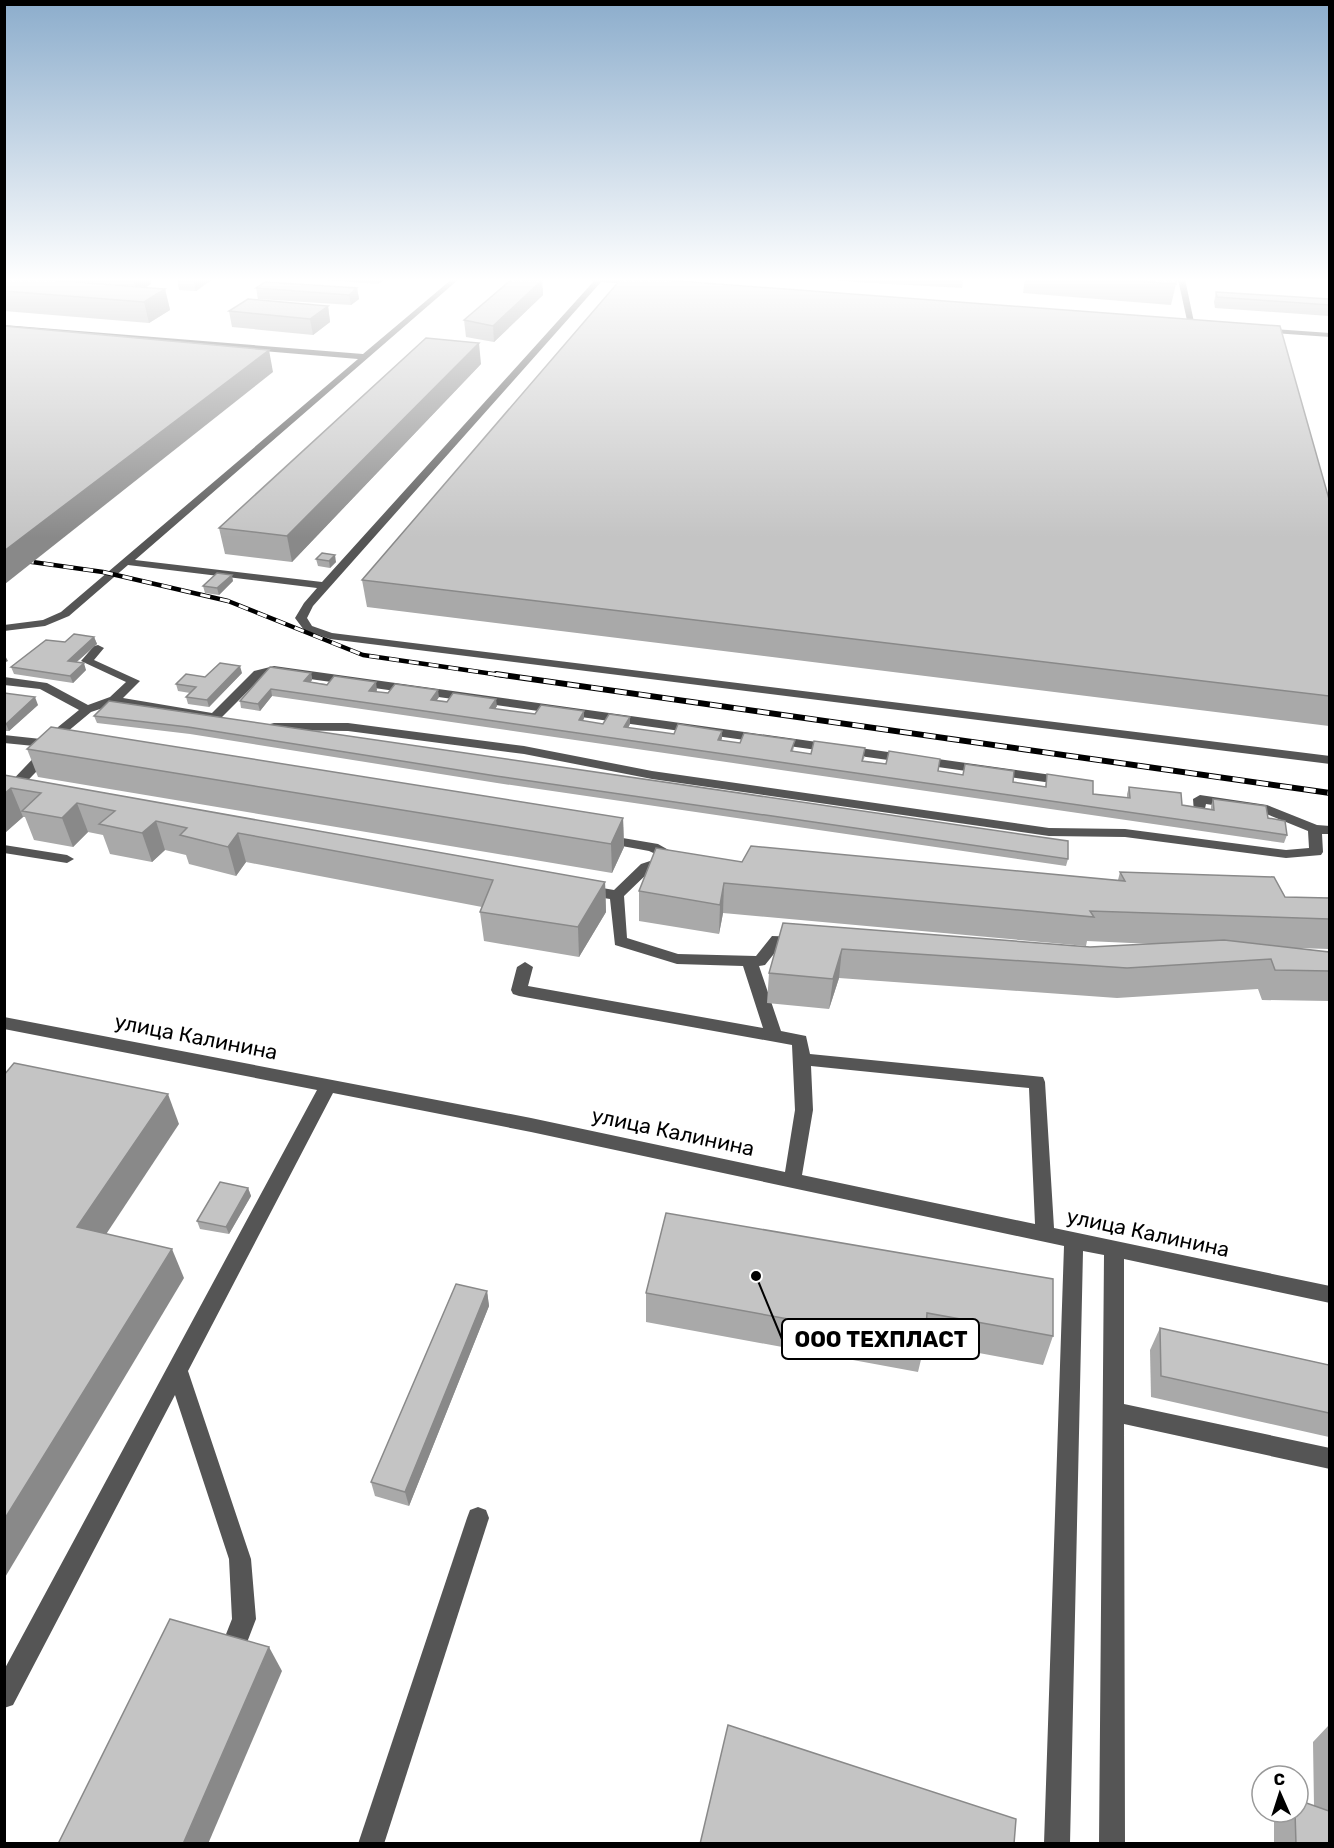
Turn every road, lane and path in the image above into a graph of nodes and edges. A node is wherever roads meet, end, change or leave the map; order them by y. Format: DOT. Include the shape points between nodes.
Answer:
graph roads {
  1 [pos="354,365"];
  2 [pos="519,365"];
  3 [pos="127,562"];
  4 [pos="326,586"];
  5 [pos="4,628"];
  6 [pos="98,648"];
  7 [pos="4,681"];
  8 [pos="114,700"];
  9 [pos="87,709"];
  10 [pos="261,725"];
  11 [pos="4,739"];
  12 [pos="60,745"];
  13 [pos="1329,760"];
  14 [pos="1052,778"];
  15 [pos="5,795"];
  16 [pos="31,798"];
  17 [pos="1199,810"];
  18 [pos="1322,829"];
  19 [pos="594,837"];
  20 [pos="4,849"];
  21 [pos="68,859"];
  22 [pos="570,887"];
  23 [pos="617,895"];
  24 [pos="813,943"];
  25 [pos="749,960"];
  26 [pos="525,967"];
  27 [pos="4,1023"];
  28 [pos="774,1035"];
  29 [pos="802,1059"];
  30 [pos="328,1086"];
  31 [pos="792,1181"];
  32 [pos="1045,1234"];
  33 [pos="1074,1240"];
  34 [pos="1114,1249"];
  35 [pos="1329,1294"];
  36 [pos="177,1370"];
  37 [pos="1114,1412"];
  38 [pos="1329,1459"];
  39 [pos="478,1518"];
  40 [pos="230,1657"];
  41 [pos="4,1696"];
  42 [pos="371,1844"];
  43 [pos="1058,1844"];
  44 [pos="1112,1844"];
  1 -- 3 [label="street"];
  2 -- 4 [label="street"];
  3 -- 4 [label="street"];
  3 -- 5 [label="street" via="65,614 45,623"];
  4 -- 13 [label="street" via="301,618 308,628 330,636"];
  6 -- 8 [label="street" via="87,661 134,681"];
  7 -- 9 [label="street" via="43,686"];
  8 -- 9 [label="street"];
  8 -- 14 [label="street" via="221,718 258,674 274,670"];
  9 -- 12 [label="street" via="62,730"];
  10 -- 18 [label="street" via="284,729 348,727 524,750 651,775 1050,832 1125,832 1286,854 1316,852"];
  11 -- 12 [label="street"];
  12 -- 15 [label="street"];
  15 -- 16 [label="street"];
  17 -- 18 [label="street" via="1200,800 1267,809"];
  19 -- 23 [label="street" via="653,848 681,858 646,867"];
  20 -- 21 [label="street"];
  22 -- 23 [label="street"];
  23 -- 25 [label="street" via="620,941 677,960"];
  24 -- 25 [label="street" via="777,940 760,961"];
  25 -- 28 [label="street"];
  26 -- 28 [label="street" via="519,990"];
  27 -- 30 [label="street, улица Калинина"];
  28 -- 29 [label="street" via="800,1040"];
  29 -- 31 [label="street" via="804,1110"];
  29 -- 32 [label="street" via="1036,1082"];
  30 -- 31 [label="street, улица Калинина"];
  30 -- 36 [label="street"];
  31 -- 32 [label="street, улица Калинина"];
  32 -- 33 [label="street, улица Калинина"];
  33 -- 34 [label="street, улица Калинина"];
  33 -- 43 [label="street"];
  34 -- 35 [label="street, улица Калинина"];
  34 -- 37 [label="street"];
  36 -- 40 [label="street" via="240,1559 244,1619"];
  36 -- 41 [label="street"];
  37 -- 38 [label="street"];
  37 -- 44 [label="street"];
  39 -- 42 [label="street"];
}
